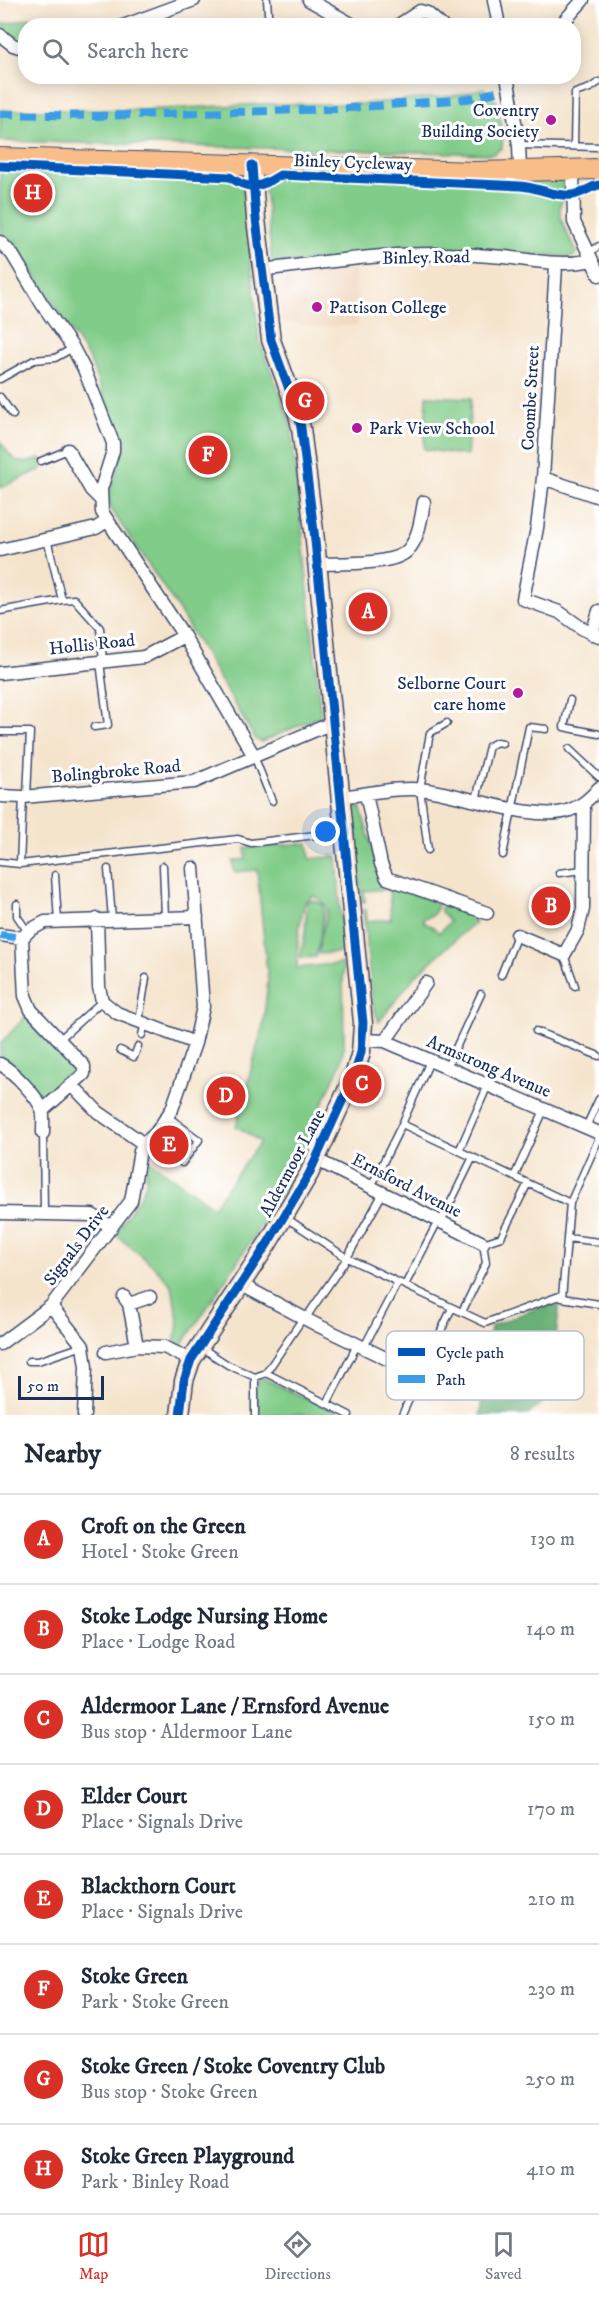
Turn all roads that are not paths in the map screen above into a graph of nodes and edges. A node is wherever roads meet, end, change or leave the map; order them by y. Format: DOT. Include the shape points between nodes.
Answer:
graph roads {
  1 [pos="194,0"];
  2 [pos="267,0"];
  3 [pos="309,0"];
  4 [pos="494,0"];
  5 [pos="583,0"];
  6 [pos="422,5"];
  7 [pos="145,18"];
  8 [pos="268,18"];
  9 [pos="341,18"];
  10 [pos="407,18"];
  11 [pos="433,18"];
  12 [pos="497,18"];
  13 [pos="567,18"];
  14 [pos="0,35"];
  15 [pos="18,47"];
  16 [pos="599,82"];
  17 [pos="508,84"];
  18 [pos="519,145"];
  19 [pos="574,146"];
  20 [pos="599,147"];
  21 [pos="0,158"];
  22 [pos="252,165"];
  23 [pos="599,169"];
  24 [pos="573,170"];
  25 [pos="520,171"];
  26 [pos="0,242"];
  27 [pos="599,246"];
  28 [pos="590,257"];
  29 [pos="560,263"];
  30 [pos="262,270"];
  31 [pos="599,275"];
  32 [pos="73,348"];
  33 [pos="0,379"];
  34 [pos="0,397"];
  35 [pos="13,415"];
  36 [pos="68,450"];
  37 [pos="41,461"];
  38 [pos="543,478"];
  39 [pos="599,497"];
  40 [pos="100,499"];
  41 [pos="424,502"];
  42 [pos="107,521"];
  43 [pos="46,539"];
  44 [pos="0,550"];
  45 [pos="317,564"];
  46 [pos="62,600"];
  47 [pos="0,611"];
  48 [pos="599,611"];
  49 [pos="595,635"];
  50 [pos="184,636"];
  51 [pos="102,662"];
  52 [pos="0,673"];
  53 [pos="570,700"];
  54 [pos="332,723"];
  55 [pos="447,723"];
  56 [pos="94,727"];
  57 [pos="546,729"];
  58 [pos="0,732"];
  59 [pos="599,734"];
  60 [pos="502,742"];
  61 [pos="569,749"];
  62 [pos="254,756"];
  63 [pos="599,777"];
  64 [pos="599,788"];
  65 [pos="420,789"];
  66 [pos="366,794"];
  67 [pos="0,796"];
  68 [pos="25,797"];
  69 [pos="340,797"];
  70 [pos="476,800"];
  71 [pos="272,801"];
  72 [pos="584,804"];
  73 [pos="513,808"];
  74 [pos="344,832"];
  75 [pos="428,850"];
  76 [pos="503,855"];
  77 [pos="0,862"];
  78 [pos="20,864"];
  79 [pos="164,866"];
  80 [pos="193,868"];
  81 [pos="108,869"];
  82 [pos="583,870"];
  83 [pos="559,873"];
  84 [pos="55,874"];
  85 [pos="16,904"];
  86 [pos="487,913"];
  87 [pos="165,917"];
  88 [pos="198,917"];
  89 [pos="97,919"];
  90 [pos="112,919"];
  91 [pos="58,921"];
  92 [pos="0,935"];
  93 [pos="25,935"];
  94 [pos="517,935"];
  95 [pos="564,955"];
  96 [pos="501,975"];
  97 [pos="146,978"];
  98 [pos="426,982"];
  99 [pos="575,986"];
  100 [pos="481,994"];
  101 [pos="102,1001"];
  102 [pos="142,1027"];
  103 [pos="537,1031"];
  104 [pos="59,1040"];
  105 [pos="363,1040"];
  106 [pos="385,1041"];
  107 [pos="195,1043"];
  108 [pos="138,1046"];
  109 [pos="120,1050"];
  110 [pos="599,1056"];
  111 [pos="430,1060"];
  112 [pos="0,1064"];
  113 [pos="447,1068"];
  114 [pos="488,1085"];
  115 [pos="73,1086"];
  116 [pos="599,1099"];
  117 [pos="43,1110"];
  118 [pos="544,1110"];
  119 [pos="167,1116"];
  120 [pos="402,1124"];
  121 [pos="586,1127"];
  122 [pos="43,1133"];
  123 [pos="599,1133"];
  124 [pos="599,1138"];
  125 [pos="144,1144"];
  126 [pos="459,1150"];
  127 [pos="473,1157"];
  128 [pos="315,1159"];
  129 [pos="182,1163"];
  130 [pos="514,1177"];
  131 [pos="528,1183"];
  132 [pos="371,1187"];
  133 [pos="382,1193"];
  134 [pos="570,1203"];
  135 [pos="0,1213"];
  136 [pos="44,1213"];
  137 [pos="284,1217"];
  138 [pos="439,1221"];
  139 [pos="112,1227"];
  140 [pos="567,1238"];
  141 [pos="599,1242"];
  142 [pos="483,1243"];
  143 [pos="347,1258"];
  144 [pos="398,1282"];
  145 [pos="240,1284"];
  146 [pos="405,1285"];
  147 [pos="562,1295"];
  148 [pos="150,1297"];
  149 [pos="599,1304"];
  150 [pos="51,1306"];
  151 [pos="453,1308"];
  152 [pos="462,1312"];
  153 [pos="304,1318"];
  154 [pos="442,1331"];
  155 [pos="0,1344"];
  156 [pos="83,1346"];
  157 [pos="137,1346"];
  158 [pos="361,1346"];
  159 [pos="106,1352"];
  160 [pos="195,1353"];
  161 [pos="386,1358"];
  162 [pos="29,1361"];
  163 [pos="266,1373"];
  164 [pos="255,1377"];
  165 [pos="409,1400"];
  166 [pos="327,1404"];
  167 [pos="84,1415"];
  168 [pos="180,1415"];
  169 [pos="255,1415"];
  170 [pos="349,1415"];
  171 [pos="402,1415"];
  1 -- 7 [label="street"];
  2 -- 8 [label="lane"];
  3 -- 9 [label="street"];
  4 -- 12 [label="street"];
  5 -- 13 [label="street"];
  6 -- 10 [label="street"];
  6 -- 11 [label="street"];
  14 -- 15 [label="street"];
  16 -- 19 [label="lane" via="575,93"];
  17 -- 18 [label="street"];
  18 -- 19 [label="lane"];
  18 -- 25 [label="street"];
  19 -- 20 [label="lane"];
  21 -- 22 [label="main road"];
  22 -- 25 [label="main road"];
  22 -- 30 [label="street, Aldermoor Lane"];
  23 -- 24 [label="main road"];
  24 -- 25 [label="main road"];
  24 -- 28 [label="street" via="573,215"];
  26 -- 32 [label="street" via="12,254"];
  27 -- 28 [label="lane"];
  28 -- 29 [label="street, Binley Road" via="580,263"];
  28 -- 31 [label="street"];
  29 -- 30 [label="street, Binley Road" via="431,254"];
  29 -- 38 [label="street, Coombe Street" via="556,266"];
  30 -- 45 [label="street, Aldermoor Lane" via="271,340 301,428"];
  32 -- 33 [label="lane" via="55,358 34,360"];
  32 -- 40 [label="street" via="113,443"];
  34 -- 35 [label="lane"];
  36 -- 37 [label="lane"];
  36 -- 40 [label="street"];
  38 -- 39 [label="street"];
  38 -- 49 [label="street, Coombe Street" via="523,599 559,612"];
  40 -- 42 [label="street"];
  41 -- 45 [label="street" via="415,538 403,555 385,560"];
  42 -- 43 [label="street" via="96,528"];
  42 -- 50 [label="street"];
  43 -- 44 [label="street"];
  43 -- 46 [label="lane"];
  45 -- 54 [label="street, Aldermoor Lane"];
  46 -- 47 [label="lane"];
  46 -- 51 [label="lane" via="74,599 100,628"];
  48 -- 49 [label="street"];
  50 -- 51 [label="street, Hollis Road" via="144,657"];
  50 -- 62 [label="street"];
  51 -- 52 [label="street, Hollis Road"];
  51 -- 56 [label="lane" via="108,725"];
  53 -- 59 [label="lane" via="564,727"];
  54 -- 62 [label="street, Bolingbroke Road"];
  54 -- 69 [label="street, Aldermoor Lane"];
  55 -- 65 [label="lane" via="430,733"];
  57 -- 73 [label="lane" via="529,727"];
  58 -- 68 [label="lane" via="30,732"];
  60 -- 70 [label="lane" via="489,746"];
  61 -- 63 [label="lane"];
  62 -- 68 [label="street, Bolingbroke Road" via="194,782"];
  62 -- 71 [label="lane"];
  64 -- 72 [label="street"];
  65 -- 66 [label="street"];
  65 -- 70 [label="street"];
  65 -- 75 [label="lane"];
  66 -- 69 [label="street"];
  66 -- 86 [label="street" via="387,878"];
  67 -- 68 [label="street, Bolingbroke Road"];
  68 -- 78 [label="lane"];
  69 -- 74 [label="street, Aldermoor Lane"];
  70 -- 73 [label="street"];
  72 -- 73 [label="street" via="548,814"];
  72 -- 82 [label="street"];
  73 -- 76 [label="lane"];
  74 -- 78 [label="lane" via="251,843 238,839"];
  74 -- 105 [label="street, Aldermoor Lane"];
  77 -- 78 [label="lane"];
  79 -- 87 [label="lane"];
  80 -- 88 [label="street, Signals Drive"];
  81 -- 90 [label="lane"];
  82 -- 83 [label="lane"];
  82 -- 95 [label="street" via="583,909 578,930"];
  84 -- 91 [label="lane"];
  85 -- 93 [label="lane"];
  87 -- 88 [label="street"];
  87 -- 90 [label="street"];
  88 -- 107 [label="street, Signals Drive" via="203,1007"];
  89 -- 90 [label="street"];
  89 -- 91 [label="street"];
  89 -- 101 [label="street"];
  91 -- 93 [label="street" via="45,922"];
  92 -- 93 [label="street"];
  93 -- 104 [label="street" via="25,996 31,1010"];
  94 -- 95 [label="street"];
  94 -- 96 [label="lane"];
  95 -- 99 [label="lane"];
  97 -- 102 [label="lane"];
  98 -- 106 [label="street"];
  100 -- 113 [label="lane"];
  101 -- 102 [label="street"];
  101 -- 104 [label="lane"];
  102 -- 107 [label="street"];
  103 -- 110 [label="lane"];
  104 -- 115 [label="street" via="84,1066 84,1074"];
  105 -- 106 [label="street, Armstrong Avenue"];
  105 -- 128 [label="street, Aldermoor Lane" via="355,1073"];
  106 -- 111 [label="street, Armstrong Avenue"];
  107 -- 119 [label="street, Signals Drive"];
  108 -- 109 [label="lane" via="134,1057"];
  111 -- 113 [label="street, Armstrong Avenue"];
  111 -- 120 [label="lane"];
  112 -- 117 [label="street" via="24,1084"];
  113 -- 114 [label="street, Armstrong Avenue"];
  114 -- 118 [label="street, Armstrong Avenue"];
  114 -- 126 [label="lane"];
  115 -- 117 [label="street"];
  115 -- 125 [label="street" via="98,1112"];
  116 -- 121 [label="lane"];
  117 -- 122 [label="street"];
  118 -- 121 [label="street, Armstrong Avenue"];
  118 -- 130 [label="lane"];
  119 -- 125 [label="street, Signals Drive"];
  119 -- 129 [label="lane" via="199,1140"];
  120 -- 126 [label="lane"];
  120 -- 132 [label="lane"];
  121 -- 123 [label="street, Armstrong Avenue"];
  122 -- 136 [label="lane"];
  124 -- 134 [label="lane"];
  125 -- 139 [label="street, Signals Drive" via="131,1201"];
  126 -- 127 [label="lane"];
  127 -- 130 [label="lane"];
  127 -- 138 [label="lane"];
  128 -- 132 [label="street, Ernsford Avenue"];
  128 -- 137 [label="street, Aldermoor Lane"];
  130 -- 131 [label="lane"];
  131 -- 134 [label="lane"];
  131 -- 142 [label="lane" via="501,1236"];
  132 -- 133 [label="street, Ernsford Avenue"];
  133 -- 138 [label="street, Ernsford Avenue"];
  133 -- 143 [label="lane"];
  134 -- 140 [label="lane"];
  135 -- 136 [label="street"];
  136 -- 139 [label="street" via="92,1215"];
  137 -- 143 [label="lane"];
  137 -- 145 [label="street, Aldermoor Lane"];
  138 -- 142 [label="street, Ernsford Avenue"];
  138 -- 146 [label="lane"];
  139 -- 150 [label="street, Signals Drive"];
  140 -- 141 [label="lane"];
  140 -- 147 [label="lane"];
  142 -- 152 [label="lane" via="486,1263"];
  143 -- 144 [label="lane"];
  143 -- 153 [label="lane"];
  144 -- 146 [label="lane"];
  144 -- 158 [label="lane"];
  145 -- 153 [label="street"];
  145 -- 160 [label="street, Aldermoor Lane"];
  146 -- 151 [label="lane"];
  147 -- 149 [label="lane"];
  147 -- 152 [label="lane" via="485,1323"];
  148 -- 157 [label="street" via="127,1300"];
  150 -- 155 [label="street, Signals Drive"];
  150 -- 156 [label="street"];
  151 -- 152 [label="lane"];
  151 -- 154 [label="lane"];
  153 -- 158 [label="street"];
  153 -- 163 [label="lane"];
  156 -- 162 [label="lane"];
  156 -- 167 [label="street"];
  157 -- 159 [label="street"];
  157 -- 160 [label="street"];
  158 -- 161 [label="street"];
  158 -- 166 [label="lane"];
  160 -- 164 [label="lane"];
  160 -- 168 [label="street, Aldermoor Lane" via="184,1381"];
  163 -- 164 [label="lane"];
  163 -- 166 [label="lane"];
  164 -- 169 [label="lane"];
  165 -- 171 [label="lane"];
  166 -- 170 [label="lane"];
}
